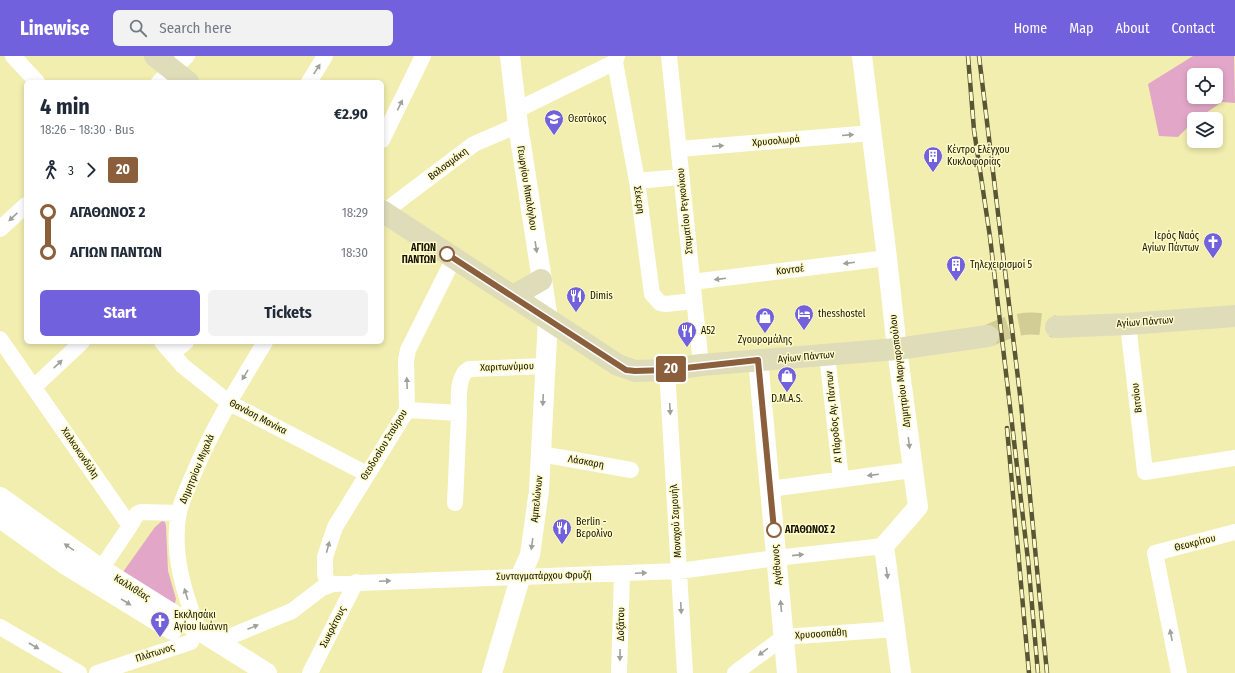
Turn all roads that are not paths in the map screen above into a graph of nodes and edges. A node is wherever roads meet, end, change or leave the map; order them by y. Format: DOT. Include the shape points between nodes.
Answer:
graph roads {
  1 [pos="13,56"];
  2 [pos="155,56"];
  3 [pos="325,56"];
  4 [pos="423,56"];
  5 [pos="510,56"];
  6 [pos="669,56"];
  7 [pos="862,56"];
  8 [pos="616,59"];
  9 [pos="176,72"];
  10 [pos="35,80"];
  11 [pos="310,80"];
  12 [pos="517,117"];
  13 [pos="872,133"];
  14 [pos="384,136"];
  15 [pos="679,149"];
  16 [pos="681,177"];
  17 [pos="636,181"];
  18 [pos="24,207"];
  19 [pos="384,211"];
  20 [pos="384,213"];
  21 [pos="0,229"];
  22 [pos="454,258"];
  23 [pos="887,258"];
  24 [pos="541,280"];
  25 [pos="692,282"];
  26 [pos="513,296"];
  27 [pos="694,301"];
  28 [pos="1235,316"];
  29 [pos="548,319"];
  30 [pos="1128,324"];
  31 [pos="1056,327"];
  32 [pos="988,336"];
  33 [pos="0,339"];
  34 [pos="80,344"];
  35 [pos="180,344"];
  36 [pos="264,344"];
  37 [pos="167,348"];
  38 [pos="897,349"];
  39 [pos="827,355"];
  40 [pos="758,360"];
  41 [pos="702,365"];
  42 [pos="545,366"];
  43 [pos="667,370"];
  44 [pos="34,387"];
  45 [pos="228,402"];
  46 [pos="408,410"];
  47 [pos="459,413"];
  48 [pos="541,454"];
  49 [pos="1235,458"];
  50 [pos="631,470"];
  51 [pos="912,470"];
  52 [pos="366,474"];
  53 [pos="841,479"];
  54 [pos="770,489"];
  55 [pos="0,497"];
  56 [pos="455,503"];
  57 [pos="179,513"];
  58 [pos="0,518"];
  59 [pos="130,526"];
  60 [pos="1235,532"];
  61 [pos="884,546"];
  62 [pos="776,558"];
  63 [pos="102,569"];
  64 [pos="679,571"];
  65 [pos="622,574"];
  66 [pos="521,576"];
  67 [pos="356,582"];
  68 [pos="328,585"];
  69 [pos="0,627"];
  70 [pos="895,629"];
  71 [pos="195,636"];
  72 [pos="784,637"];
  73 [pos="217,642"];
  74 [pos="79,673"];
  75 [pos="97,673"];
  76 [pos="242,673"];
  77 [pos="267,673"];
  78 [pos="310,673"];
  79 [pos="492,673"];
  80 [pos="620,673"];
  81 [pos="685,673"];
  82 [pos="735,673"];
  83 [pos="787,673"];
  84 [pos="901,673"];
  85 [pos="1179,673"];
  1 -- 10 [label="street"];
  2 -- 9 [label="main road"];
  11 -- 3 [label="street, one-way"];
  14 -- 4 [label="street, one-way"];
  5 -- 12 [label="street, Γεωργίου Μπαλόγλου"];
  6 -- 15 [label="street, Σταματίου Ρεγκούκου"];
  7 -- 13 [label="street, Δημητρίου Μαργαροπούλου"];
  8 -- 12 [label="street, Σέκερη"];
  8 -- 17 [label="street, Σέκερη"];
  12 -- 19 [label="street, Βαλσαμάκη" via="474,144"];
  12 -- 24 [label="street, Γεωργίου Μπαλόγλου, one-way"];
  15 -- 13 [label="street, Χρυσολωρά, one-way"];
  13 -- 23 [label="street, Δημητρίου Μαργαροπούλου"];
  15 -- 16 [label="street, Σταματίου Ρεγκούκου"];
  16 -- 17 [label="street"];
  16 -- 25 [label="street, Σταματίου Ρεγκούκου"];
  17 -- 27 [label="street, Σέκερη" via="652,294 660,303 666,304"];
  18 -- 21 [label="street, one-way"];
  20 -- 22 [label="main road, Αγίων Πάντων"];
  22 -- 26 [label="main road, Αγίων Πάντων"];
  46 -- 22 [label="street, Θεοδοσίου Σταύρου, one-way" via="408,350"];
  23 -- 25 [label="street, Κοντσέ, one-way"];
  23 -- 38 [label="street, Δημητρίου Μαργαροπούλου"];
  24 -- 26 [label="main road"];
  24 -- 29 [label="street, Γεωργίου Μπαλόγλου"];
  25 -- 27 [label="street, Σταματίου Ρεγκούκου"];
  26 -- 29 [label="main road, Αγίων Πάντων"];
  27 -- 41 [label="street, Σταματίου Ρεγκούκου"];
  28 -- 30 [label="main road, Αγίων Πάντων"];
  29 -- 42 [label="street, Αμπελώνων"];
  29 -- 43 [label="main road, Αγίων Πάντων" via="622,368 635,371"];
  30 -- 31 [label="main road, Αγίων Πάντων"];
  30 -- 49 [label="street, Βιτσίου" via="1145,472"];
  32 -- 38 [label="main road, Αγίων Πάντων"];
  33 -- 44 [label="street, Χαλκοκονδύλη"];
  44 -- 34 [label="street, one-way"];
  35 -- 37 [label="street"];
  36 -- 45 [label="street, Δημητρίου Μιχαλά, one-way"];
  37 -- 45 [label="street, Θανάση Μανίκα" via="183,366"];
  38 -- 39 [label="main road, Αγίων Πάντων"];
  38 -- 51 [label="street, Δημητρίου Μαργαροπούλου, one-way"];
  39 -- 40 [label="main road, Αγίων Πάντων"];
  39 -- 53 [label="street, Α' Πάροδος Αγ. Πάντων"];
  40 -- 41 [label="main road, Αγίων Πάντων"];
  40 -- 54 [label="street, Αγάθωνος"];
  41 -- 43 [label="main road, Αγίων Πάντων"];
  42 -- 47 [label="street, Χαριτωνύμου" via="475,368 465,371 461,379"];
  42 -- 48 [label="street, Αμπελώνων, one-way"];
  43 -- 64 [label="street, Μοναχού Σαμουήλ, one-way"];
  44 -- 59 [label="street, Χαλκοκονδύλη"];
  45 -- 52 [label="street, Θανάση Μανίκα"];
  45 -- 57 [label="street, Δημητρίου Μιχαλά" via="202,455"];
  46 -- 47 [label="street"];
  46 -- 52 [label="street, Θεοδοσίου Σταύρου"];
  47 -- 56 [label="street, Χαριτωνύμου"];
  48 -- 50 [label="street, Λάσκαρη"];
  48 -- 66 [label="street, Αμπελώνων, one-way" via="530,555"];
  51 -- 53 [label="street, one-way"];
  51 -- 61 [label="street, Δημητρίου Μαργαροπούλου" via="918,507"];
  68 -- 52 [label="street, Θεοδοσίου Σταύρου, one-way" via="325,561 330,538"];
  53 -- 54 [label="street"];
  54 -- 62 [label="street, Αγάθωνος"];
  63 -- 55 [label="street, Καλλιθέας, one-way"];
  57 -- 59 [label="street" via="141,512"];
  71 -- 57 [label="street, Δημητρίου Μιχαλά, one-way" via="181,575"];
  58 -- 71 [label="street, Καλλιθέας, one-way" via="66,564"];
  59 -- 63 [label="street"];
  85 -- 60 [label="street, Θεοκρίτου, one-way" via="1155,553"];
  62 -- 61 [label="street, Συνταγματάρχου Φρυζή, one-way"];
  61 -- 70 [label="street, one-way"];
  62 -- 64 [label="street, Συνταγματάρχου Φρυζή"];
  72 -- 62 [label="street, Αγάθωνος, one-way"];
  63 -- 71 [label="street, Καλλιθέας"];
  65 -- 64 [label="street, Συνταγματάρχου Φρυζή, one-way"];
  64 -- 81 [label="street, Μοναχού Σαμουήλ, one-way"];
  65 -- 66 [label="street, Συνταγματάρχου Φρυζή"];
  65 -- 80 [label="street, Δοξάτου, one-way"];
  67 -- 66 [label="street, Συνταγματάρχου Φρυζή, one-way"];
  66 -- 79 [label="street, Αμπελώνων"];
  67 -- 68 [label="street, Συνταγματάρχου Φρυζή"];
  67 -- 78 [label="street, Σωκράτους"];
  73 -- 68 [label="street, Συνταγματάρχου Φρυζή, one-way" via="292,611"];
  69 -- 74 [label="street, one-way"];
  70 -- 72 [label="street, Χρυσοσπάθη"];
  70 -- 84 [label="street"];
  71 -- 73 [label="street, Καλλιθέας"];
  71 -- 75 [label="street, Πλάτωνος"];
  71 -- 76 [label="street, Καλλιθέας"];
  72 -- 82 [label="street, Χρυσοσπάθη, one-way"];
  72 -- 83 [label="street, Αγάθωνος"];
  73 -- 77 [label="street, Καλλιθέας"];
}
